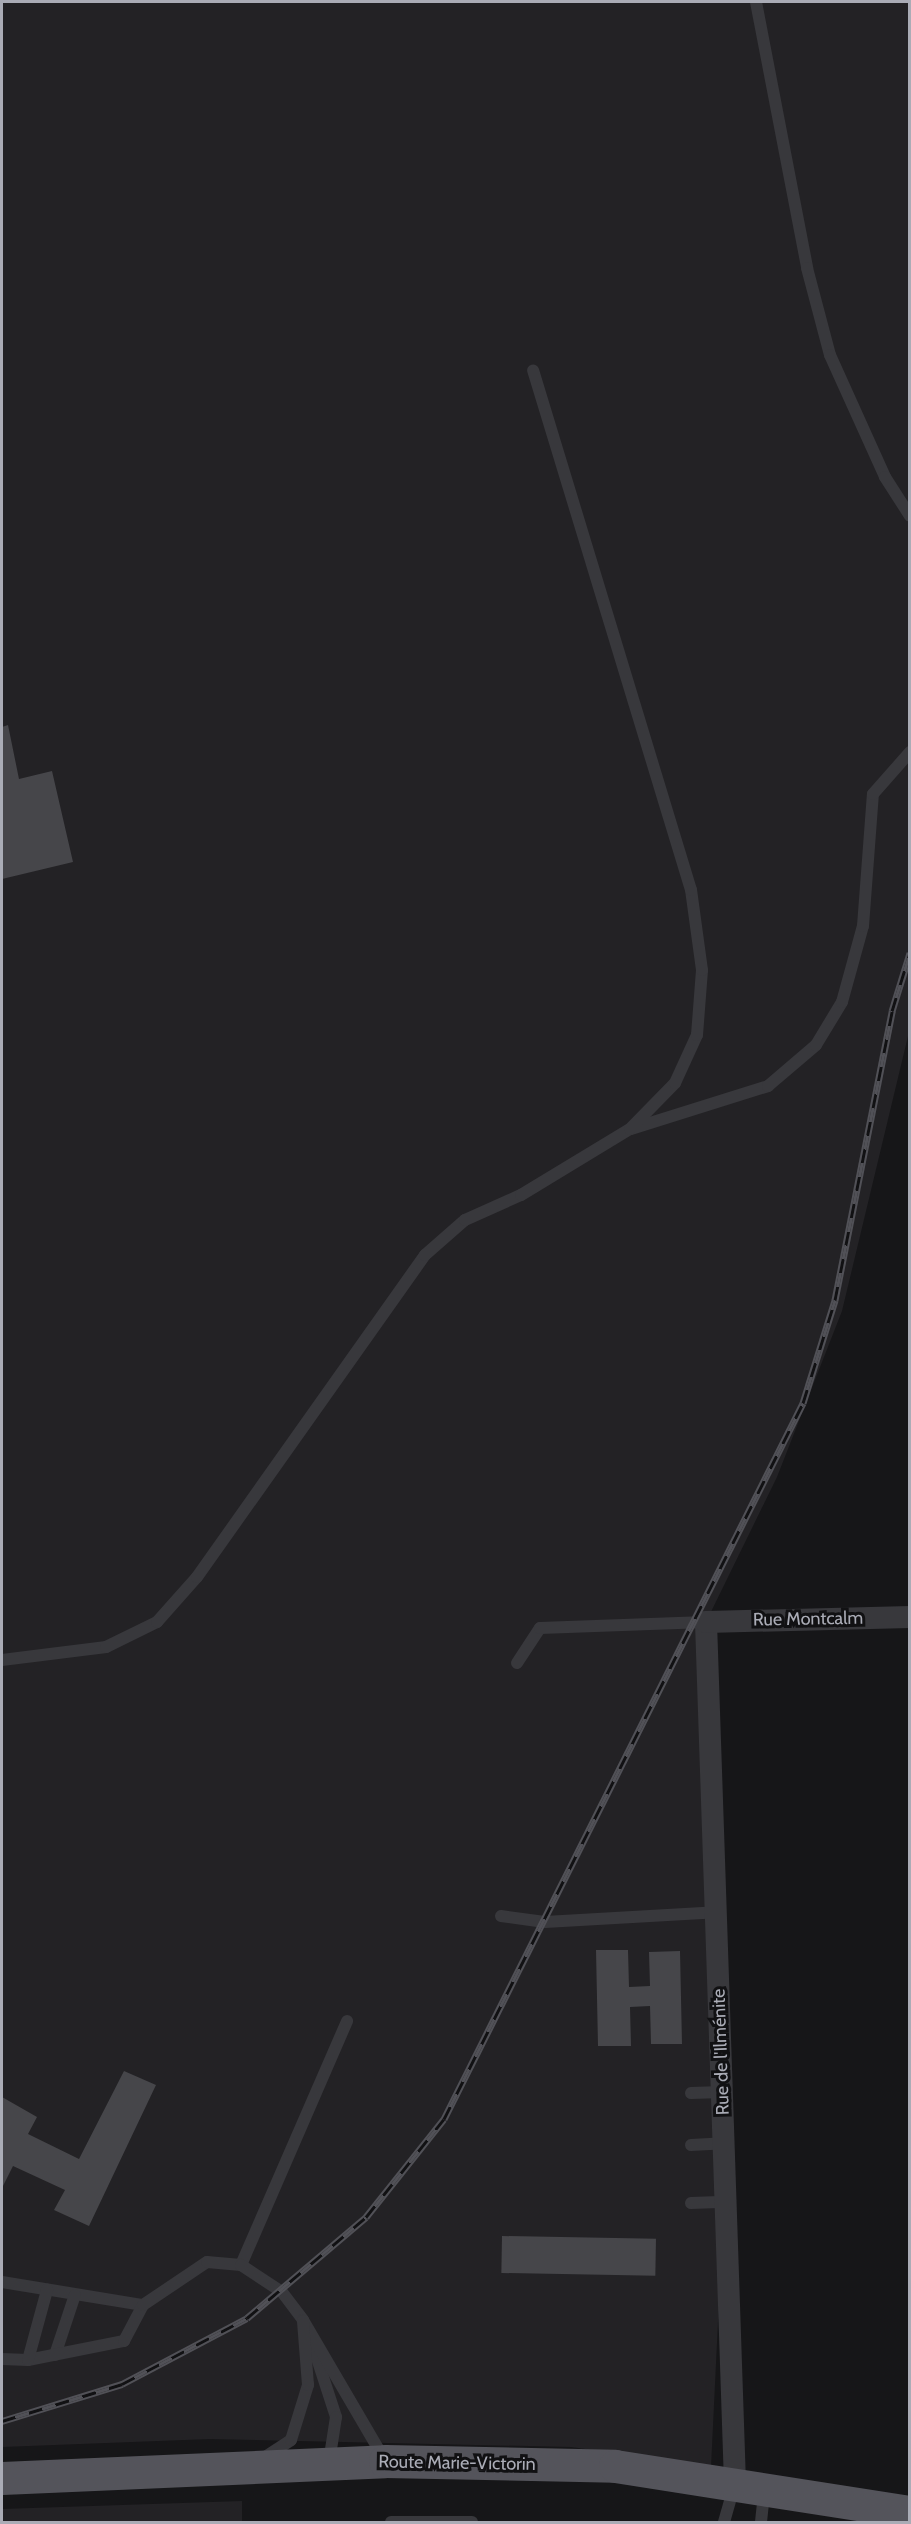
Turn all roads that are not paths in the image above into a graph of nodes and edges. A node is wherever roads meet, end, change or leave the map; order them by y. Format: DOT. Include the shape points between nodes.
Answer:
graph roads {
  1 [pos="756,2"];
  2 [pos="533,370"];
  3 [pos="909,516"];
  4 [pos="909,752"];
  5 [pos="630,1129"];
  6 [pos="909,1617"];
  7 [pos="706,1622"];
  8 [pos="2,1660"];
  9 [pos="517,1663"];
  10 [pos="716,1912"];
  11 [pos="501,1916"];
  12 [pos="347,2021"];
  13 [pos="722,2092"];
  14 [pos="691,2093"];
  15 [pos="724,2143"];
  16 [pos="691,2145"];
  17 [pos="726,2202"];
  18 [pos="691,2203"];
  19 [pos="242,2265"];
  20 [pos="2,2282"];
  21 [pos="47,2290"];
  22 [pos="75,2295"];
  23 [pos="143,2305"];
  24 [pos="303,2320"];
  25 [pos="55,2355"];
  26 [pos="2,2360"];
  27 [pos="28,2360"];
  28 [pos="385,2461"];
  29 [pos="329,2462"];
  30 [pos="235,2466"];
  31 [pos="2,2478"];
  32 [pos="750,2485"];
  33 [pos="909,2512"];
  34 [pos="391,2523"];
  35 [pos="472,2523"];
  36 [pos="724,2523"];
  37 [pos="761,2523"];
  1 -- 3 [label="lane" via="807,268 830,355 881,468"];
  2 -- 5 [label="lane" via="691,890 702,970 697,1035 675,1083"];
  4 -- 5 [label="lane" via="873,794 862,926 842,1002 816,1045 768,1086"];
  5 -- 8 [label="lane" via="521,1195 465,1220 426,1255 197,1577 157,1622 106,1647"];
  6 -- 7 [label="street, Rue Montcalm"];
  7 -- 9 [label="lane" via="540,1628"];
  7 -- 10 [label="street, Rue de l'Ilménite"];
  10 -- 11 [label="lane" via="545,1922"];
  10 -- 13 [label="street, Rue de l'Ilménite"];
  12 -- 19 [label="lane"];
  13 -- 14 [label="lane"];
  13 -- 15 [label="street, Rue de l'Ilménite"];
  15 -- 16 [label="lane"];
  15 -- 17 [label="street, Rue de l'Ilménite"];
  17 -- 18 [label="lane"];
  17 -- 32 [label="street, Rue de l'Ilménite"];
  19 -- 23 [label="lane" via="207,2262"];
  19 -- 24 [label="lane" via="282,2292"];
  20 -- 21 [label="lane"];
  21 -- 22 [label="lane"];
  21 -- 27 [label="lane"];
  22 -- 23 [label="lane"];
  22 -- 25 [label="lane"];
  23 -- 25 [label="lane" via="124,2341"];
  24 -- 28 [label="lane" via="352,2397"];
  24 -- 29 [label="lane" via="336,2417"];
  24 -- 30 [label="lane" via="308,2385 291,2440 269,2456"];
  25 -- 27 [label="lane"];
  26 -- 27 [label="lane"];
  28 -- 29 [label="main road, Route Marie-Victorin"];
  28 -- 32 [label="main road, Route Marie-Victorin" via="615,2466"];
  29 -- 30 [label="main road, Route Marie-Victorin"];
  30 -- 31 [label="main road, Route Marie-Victorin"];
  32 -- 33 [label="main road, Route Marie-Victorin"];
  32 -- 36 [label="lane"];
  32 -- 37 [label="lane"];
  34 -- 35 [label="lane"];
}
